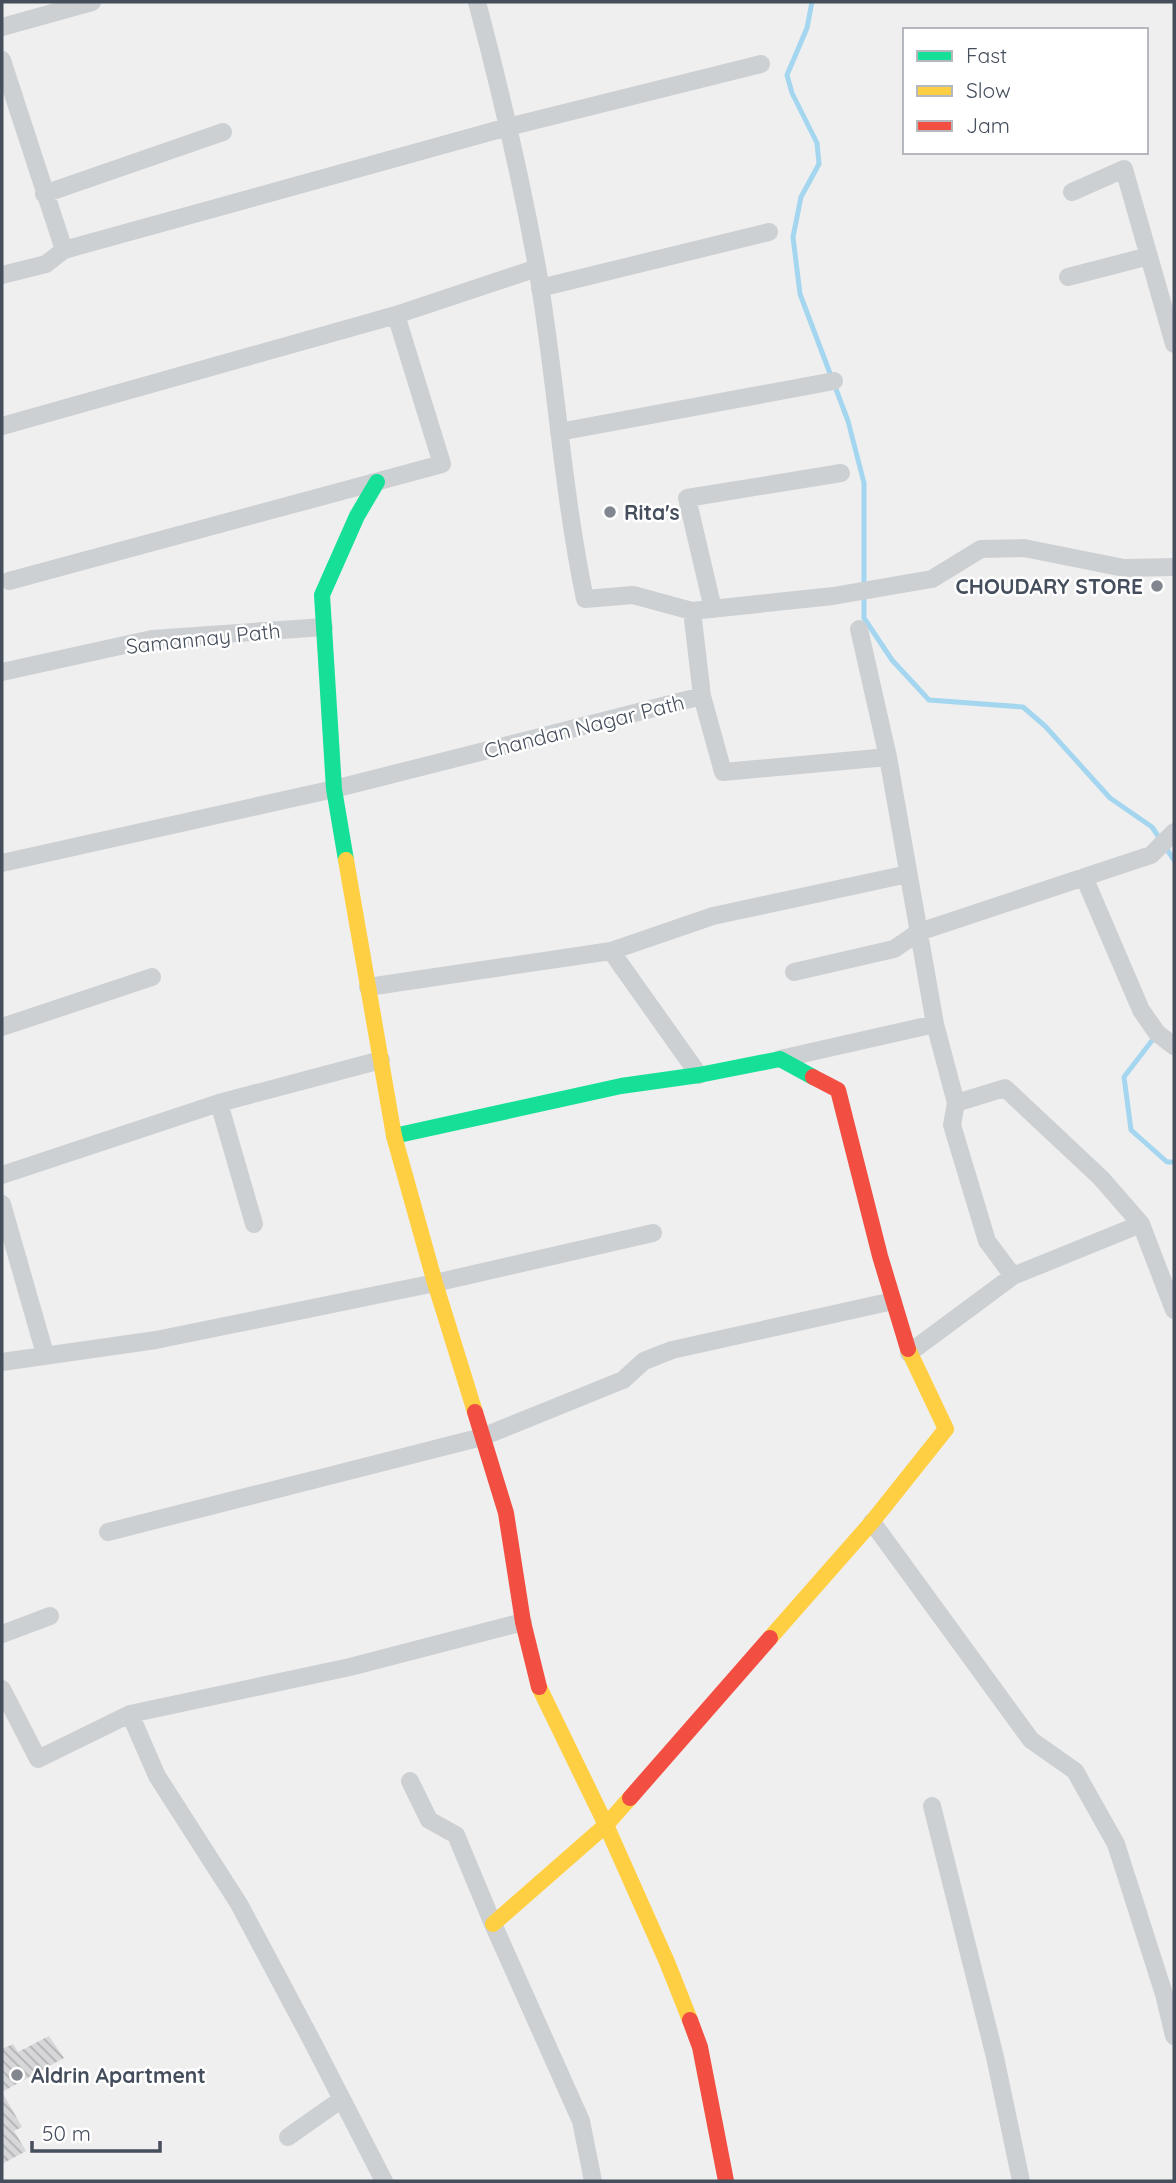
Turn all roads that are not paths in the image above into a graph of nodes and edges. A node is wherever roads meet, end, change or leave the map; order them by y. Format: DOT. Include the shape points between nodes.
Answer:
graph roads {
  1 [pos="92,2"];
  2 [pos="477,2"];
  3 [pos="2,27"];
  4 [pos="2,60"];
  5 [pos="761,64"];
  6 [pos="508,127"];
  7 [pos="223,132"];
  8 [pos="1072,192"];
  9 [pos="44,194"];
  10 [pos="769,232"];
  11 [pos="64,250"];
  12 [pos="1149,256"];
  13 [pos="537,268"];
  14 [pos="2,275"];
  15 [pos="1068,277"];
  16 [pos="540,288"];
  17 [pos="396,315"];
  18 [pos="1174,344"];
  19 [pos="834,381"];
  20 [pos="2,426"];
  21 [pos="558,432"];
  22 [pos="841,473"];
  23 [pos="377,482"];
  24 [pos="1174,567"];
  25 [pos="9,581"];
  26 [pos="713,610"];
  27 [pos="692,611"];
  28 [pos="324,627"];
  29 [pos="859,629"];
  30 [pos="2,672"];
  31 [pos="702,695"];
  32 [pos="888,757"];
  33 [pos="334,789"];
  34 [pos="1173,834"];
  35 [pos="2,863"];
  36 [pos="908,874"];
  37 [pos="1084,877"];
  38 [pos="919,932"];
  39 [pos="611,951"];
  40 [pos="794,972"];
  41 [pos="152,977"];
  42 [pos="368,987"];
  43 [pos="935,1024"];
  44 [pos="2,1027"];
  45 [pos="1173,1045"];
  46 [pos="780,1059"];
  47 [pos="381,1060"];
  48 [pos="699,1075"];
  49 [pos="956,1102"];
  50 [pos="219,1103"];
  51 [pos="394,1136"];
  52 [pos="2,1175"];
  53 [pos="2,1203"];
  54 [pos="254,1224"];
  55 [pos="1141,1224"];
  56 [pos="653,1233"];
  57 [pos="1013,1276"];
  58 [pos="435,1283"];
  59 [pos="893,1301"];
  60 [pos="1174,1310"];
  61 [pos="909,1353"];
  62 [pos="45,1354"];
  63 [pos="2,1362"];
  64 [pos="482,1437"];
  65 [pos="872,1522"];
  66 [pos="108,1532"];
  67 [pos="50,1616"];
  68 [pos="523,1622"];
  69 [pos="2,1634"];
  70 [pos="2,1689"];
  71 [pos="130,1714"];
  72 [pos="410,1781"];
  73 [pos="932,1806"];
  74 [pos="606,1825"];
  75 [pos="493,1924"];
  76 [pos="1174,2036"];
  77 [pos="342,2099"];
  78 [pos="288,2137"];
  79 [pos="384,2181"];
  80 [pos="593,2181"];
  81 [pos="726,2181"];
  82 [pos="1021,2181"];
  1 -- 3 [label="street"];
  2 -- 6 [label="street"];
  4 -- 9 [label="street"];
  5 -- 6 [label="street"];
  6 -- 11 [label="street"];
  6 -- 13 [label="street"];
  7 -- 9 [label="street"];
  8 -- 12 [label="street" via="1124,169"];
  9 -- 11 [label="street"];
  10 -- 16 [label="street"];
  11 -- 14 [label="street" via="46,264"];
  12 -- 15 [label="street"];
  12 -- 18 [label="street"];
  13 -- 16 [label="street"];
  13 -- 17 [label="street"];
  16 -- 21 [label="street"];
  17 -- 20 [label="street"];
  17 -- 23 [label="street" via="442,464"];
  19 -- 21 [label="street"];
  21 -- 27 [label="street" via="585,599 633,595"];
  22 -- 26 [label="street" via="687,498"];
  23 -- 25 [label="street"];
  23 -- 28 [label="street" via="322,595"];
  24 -- 26 [label="street" via="1124,568 1024,548 981,549 932,579"];
  26 -- 27 [label="street"];
  27 -- 31 [label="street"];
  28 -- 30 [label="street, Samannay Path" via="152,639"];
  28 -- 33 [label="street"];
  29 -- 32 [label="street"];
  31 -- 32 [label="street, Chandan Nagar Path" via="723,772"];
  31 -- 33 [label="street, Chandan Nagar Path"];
  32 -- 36 [label="street"];
  33 -- 35 [label="street, Chandan Nagar Path"];
  33 -- 42 [label="street"];
  34 -- 37 [label="street" via="1151,855"];
  36 -- 38 [label="street"];
  36 -- 39 [label="street" via="713,916"];
  37 -- 38 [label="street"];
  37 -- 45 [label="street" via="1141,1010 1157,1033"];
  38 -- 40 [label="street" via="894,949"];
  38 -- 43 [label="street"];
  39 -- 42 [label="street"];
  39 -- 48 [label="street"];
  41 -- 44 [label="street"];
  42 -- 47 [label="street"];
  43 -- 46 [label="street"];
  43 -- 49 [label="street"];
  46 -- 48 [label="street"];
  46 -- 59 [label="street" via="838,1090"];
  47 -- 50 [label="street"];
  47 -- 51 [label="street"];
  48 -- 51 [label="street" via="621,1086"];
  49 -- 55 [label="street" via="1005,1088 1101,1178"];
  49 -- 57 [label="street" via="952,1125 987,1241"];
  50 -- 52 [label="street"];
  50 -- 54 [label="street"];
  51 -- 58 [label="street"];
  53 -- 62 [label="street"];
  55 -- 57 [label="street"];
  55 -- 60 [label="street"];
  56 -- 58 [label="street"];
  57 -- 61 [label="street"];
  58 -- 62 [label="street" via="156,1340"];
  58 -- 64 [label="street"];
  59 -- 61 [label="street"];
  59 -- 64 [label="street" via="673,1350 644,1361 623,1380"];
  61 -- 65 [label="street" via="946,1429"];
  62 -- 63 [label="street"];
  64 -- 66 [label="street"];
  64 -- 68 [label="street" via="506,1513"];
  65 -- 74 [label="street"];
  65 -- 76 [label="street" via="1031,1740 1075,1770 1116,1844"];
  67 -- 69 [label="street"];
  68 -- 71 [label="street" via="351,1667"];
  68 -- 74 [label="street" via="541,1695"];
  70 -- 71 [label="street" via="38,1759"];
  71 -- 77 [label="street" via="157,1776 239,1904"];
  72 -- 75 [label="street" via="429,1820 456,1835"];
  73 -- 82 [label="street"];
  74 -- 75 [label="street"];
  74 -- 81 [label="street" via="700,2048"];
  75 -- 80 [label="street" via="582,2121"];
  77 -- 78 [label="street"];
  77 -- 79 [label="street"];
}
